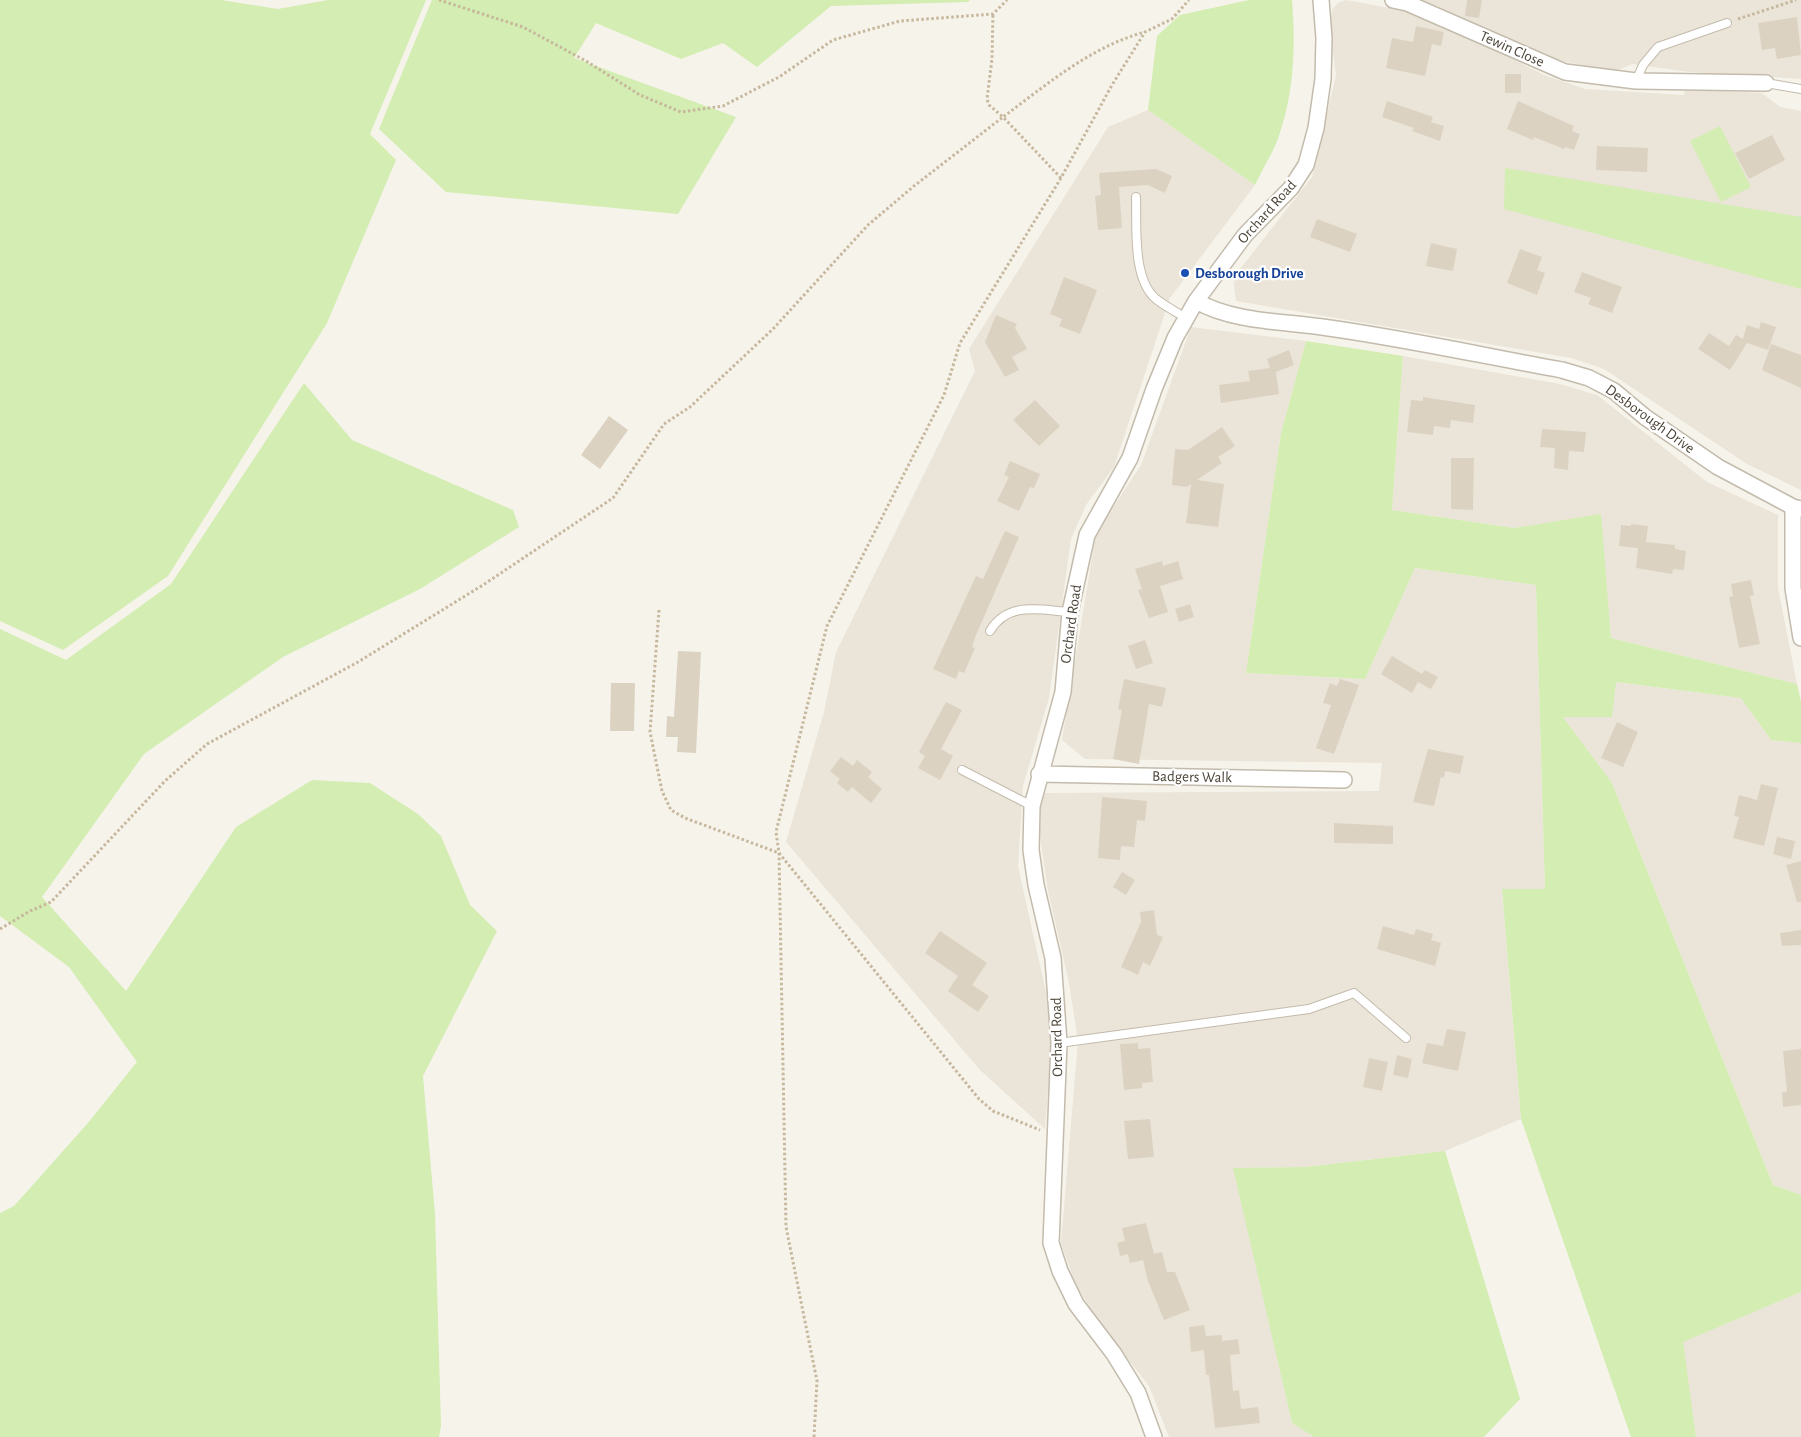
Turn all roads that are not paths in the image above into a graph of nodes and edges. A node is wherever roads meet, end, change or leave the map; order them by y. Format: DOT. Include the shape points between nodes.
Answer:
graph roads {
  1 [pos="1321,0"];
  2 [pos="1393,0"];
  3 [pos="1727,23"];
  4 [pos="1636,81"];
  5 [pos="1766,84"];
  6 [pos="1801,89"];
  7 [pos="1136,197"];
  8 [pos="1196,301"];
  9 [pos="1186,318"];
  10 [pos="1797,508"];
  11 [pos="1070,612"];
  12 [pos="990,631"];
  13 [pos="1801,638"];
  14 [pos="962,770"];
  15 [pos="1039,774"];
  16 [pos="1344,780"];
  17 [pos="1032,806"];
  18 [pos="1406,1038"];
  19 [pos="1059,1042"];
  20 [pos="1154,1437"];
  1 -- 8 [label="street, Orchard Road" via="1324,79 1306,165 1291,188 1245,235"];
  2 -- 4 [label="street, Tewin Close" via="1565,72"];
  3 -- 4 [label="lane" via="1658,47 1642,65"];
  4 -- 5 [label="street, Tewin Close"];
  5 -- 6 [label="lane"];
  7 -- 9 [label="lane" via="1141,274 1155,298"];
  8 -- 9 [label="street, Orchard Road"];
  8 -- 10 [label="street, Desborough Drive" via="1210,309 1236,316 1330,328 1562,370 1589,378 1614,391 1718,468"];
  9 -- 11 [label="street, Orchard Road" via="1154,389 1130,458 1086,534"];
  10 -- 13 [label="street" via="1793,588"];
  11 -- 12 [label="lane" via="1020,609 997,620"];
  11 -- 15 [label="street, Orchard Road" via="1062,692"];
  14 -- 17 [label="lane"];
  15 -- 16 [label="street, Badgers Walk"];
  15 -- 17 [label="street, Orchard Road"];
  17 -- 19 [label="street, Orchard Road" via="1031,850 1053,958"];
  18 -- 19 [label="lane" via="1354,993 1309,1010"];
  19 -- 20 [label="street, Orchard Road" via="1051,1243 1076,1304 1114,1354 1138,1393"];
}
